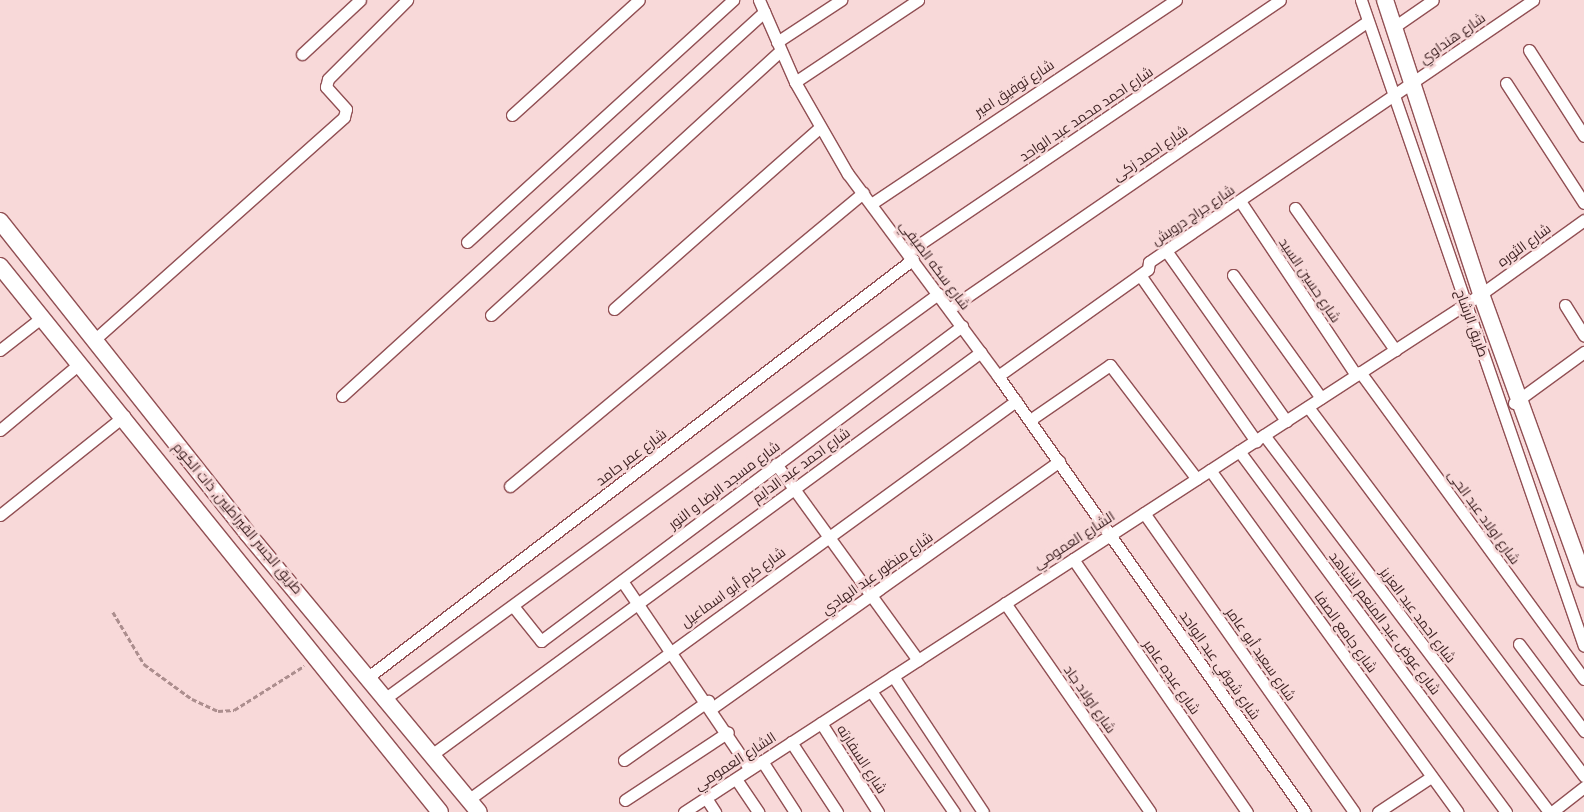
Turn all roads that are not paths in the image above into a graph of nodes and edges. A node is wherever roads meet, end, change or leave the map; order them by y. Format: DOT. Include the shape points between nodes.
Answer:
graph roads {
  1 [pos="360,0"];
  2 [pos="408,0"];
  3 [pos="639,0"];
  4 [pos="733,0"];
  5 [pos="759,0"];
  6 [pos="841,0"];
  7 [pos="918,0"];
  8 [pos="1176,0"];
  9 [pos="1280,0"];
  10 [pos="1361,0"];
  11 [pos="1386,0"];
  12 [pos="1433,0"];
  13 [pos="1533,0"];
  14 [pos="764,12"];
  15 [pos="1368,21"];
  16 [pos="1394,27"];
  17 [pos="779,46"];
  18 [pos="1529,50"];
  19 [pos="302,54"];
  20 [pos="795,82"];
  21 [pos="1506,83"];
  22 [pos="1412,84"];
  23 [pos="1392,97"];
  24 [pos="512,115"];
  25 [pos="819,128"];
  26 [pos="1584,136"];
  27 [pos="863,194"];
  28 [pos="1240,201"];
  29 [pos="871,204"];
  30 [pos="1584,204"];
  31 [pos="1295,208"];
  32 [pos="0,221"];
  33 [pos="1583,222"];
  34 [pos="467,242"];
  35 [pos="1167,252"];
  36 [pos="911,256"];
  37 [pos="0,266"];
  38 [pos="1140,275"];
  39 [pos="1234,276"];
  40 [pos="938,294"];
  41 [pos="1481,294"];
  42 [pos="1465,304"];
  43 [pos="1565,306"];
  44 [pos="614,309"];
  45 [pos="949,309"];
  46 [pos="491,315"];
  47 [pos="41,318"];
  48 [pos="962,326"];
  49 [pos="1584,334"];
  50 [pos="94,340"];
  51 [pos="0,350"];
  52 [pos="1395,350"];
  53 [pos="981,352"];
  54 [pos="1582,359"];
  55 [pos="79,364"];
  56 [pos="1358,374"];
  57 [pos="998,376"];
  58 [pos="342,396"];
  59 [pos="1320,398"];
  60 [pos="1520,398"];
  61 [pos="1016,401"];
  62 [pos="1308,407"];
  63 [pos="1504,409"];
  64 [pos="124,416"];
  65 [pos="1030,420"];
  66 [pos="1286,420"];
  67 [pos="0,430"];
  68 [pos="1260,438"];
  69 [pos="1239,451"];
  70 [pos="1059,461"];
  71 [pos="776,464"];
  72 [pos="1210,470"];
  73 [pos="1196,479"];
  74 [pos="510,486"];
  75 [pos="794,489"];
  76 [pos="1144,513"];
  77 [pos="0,515"];
  78 [pos="1110,535"];
  79 [pos="828,536"];
  80 [pos="1580,550"];
  81 [pos="1073,559"];
  82 [pos="1584,579"];
  83 [pos="622,581"];
  84 [pos="872,595"];
  85 [pos="638,603"];
  86 [pos="1005,603"];
  87 [pos="514,606"];
  88 [pos="1519,644"];
  89 [pos="1584,646"];
  90 [pos="673,650"];
  91 [pos="918,660"];
  92 [pos="893,676"];
  93 [pos="367,678"];
  94 [pos="1584,679"];
  95 [pos="871,690"];
  96 [pos="384,700"];
  97 [pos="710,705"];
  98 [pos="821,723"];
  99 [pos="1584,731"];
  100 [pos="728,732"];
  101 [pos="791,742"];
  102 [pos="430,756"];
  103 [pos="624,760"];
  104 [pos="762,761"];
  105 [pos="750,769"];
  106 [pos="1584,776"];
  107 [pos="1431,777"];
  108 [pos="736,778"];
  109 [pos="1584,787"];
  110 [pos="706,798"];
  111 [pos="625,800"];
  112 [pos="474,806"];
  113 [pos="440,812"];
  114 [pos="684,812"];
  115 [pos="716,812"];
  116 [pos="758,812"];
  117 [pos="795,812"];
  118 [pos="837,812"];
  119 [pos="878,812"];
  120 [pos="954,812"];
  121 [pos="983,812"];
  122 [pos="1150,812"];
  123 [pos="1247,812"];
  124 [pos="1305,812"];
  125 [pos="1354,812"];
  126 [pos="1378,812"];
  127 [pos="1458,812"];
  128 [pos="1506,812"];
  129 [pos="1550,812"];
  1 -- 19 [label="street"];
  2 -- 50 [label="street" via="328,79 326,87 346,109 344,117"];
  3 -- 24 [label="street"];
  4 -- 34 [label="street"];
  5 -- 14 [label="street, شارع سكه الصيفي"];
  6 -- 17 [label="street"];
  7 -- 20 [label="street"];
  8 -- 29 [label="street, شارع توفيق امير"];
  9 -- 36 [label="street, شارع احمد محمد عبد الواحد"];
  10 -- 15 [label="street, طريق الرشاح"];
  11 -- 16 [label="street, طريق الرشاح"];
  12 -- 16 [label="street"];
  13 -- 22 [label="street, شارع هنداوي"];
  14 -- 17 [label="street, شارع سكه الصيفي"];
  14 -- 58 [label="street"];
  15 -- 23 [label="street, طريق الرشاح"];
  15 -- 45 [label="street, شارع احمد زكى"];
  16 -- 22 [label="street, طريق الرشاح"];
  17 -- 20 [label="street, شارع سكه الصيفي"];
  17 -- 46 [label="street"];
  18 -- 26 [label="street"];
  20 -- 25 [label="street, شارع سكه الصيفي"];
  21 -- 30 [label="street"];
  22 -- 23 [label="street, شارع جراج درويش"];
  22 -- 41 [label="street, طريق الرشاح"];
  23 -- 28 [label="street, شارع جراج درويش"];
  23 -- 42 [label="street, طريق الرشاح"];
  25 -- 27 [label="street, شارع سكه الصيفي"];
  25 -- 44 [label="street"];
  27 -- 29 [label="street, شارع سكه الصيفي"];
  27 -- 74 [label="street"];
  28 -- 35 [label="street, شارع جراج درويش"];
  28 -- 56 [label="street, شارع حسين السيد"];
  29 -- 36 [label="street, شارع سكه الصيفي"];
  31 -- 52 [label="street"];
  32 -- 50 [label="street, طريق الجسر القيراطيين, ذات الكوم"];
  33 -- 41 [label="street, شارع الثوره"];
  35 -- 38 [label="street, شارع جراج درويش" via="1149,262"];
  35 -- 66 [label="street"];
  36 -- 40 [label="street, شارع سكه الصيفي"];
  36 -- 93 [label="street, شارع عمر حامد"];
  37 -- 47 [label="street, طريق الجسر القيراطيين, ذات الكوم"];
  38 -- 57 [label="street, شارع جراج درويش"];
  38 -- 68 [label="street, شارع احمد عبد العزيز"];
  39 -- 59 [label="street"];
  40 -- 45 [label="street, شارع سكه الصيفي"];
  40 -- 87 [label="street"];
  41 -- 42 [label="street, الشارع العمومي"];
  41 -- 60 [label="street, طريق الرشاح"];
  42 -- 52 [label="street, الشارع العمومي"];
  42 -- 63 [label="street, طريق الرشاح"];
  43 -- 49 [label="street"];
  45 -- 48 [label="street, شارع سكه الصيفي"];
  47 -- 51 [label="street"];
  47 -- 55 [label="street, طريق الجسر القيراطيين, ذات الكوم"];
  48 -- 53 [label="street, شارع سكه الصيفي"];
  48 -- 71 [label="street, شارع مسجد الرضا و النور"];
  50 -- 93 [label="street, طريق الجسر القيراطيين, ذات الكوم"];
  52 -- 56 [label="street, الشارع العمومي"];
  53 -- 57 [label="street, شارع سكه الصيفي"];
  53 -- 75 [label="street, شارع احمد عبد الدايم"];
  54 -- 60 [label="street"];
  55 -- 64 [label="street, طريق الجسر القيراطيين, ذات الكوم"];
  55 -- 67 [label="street"];
  56 -- 59 [label="street, الشارع العمومي"];
  56 -- 94 [label="street, شارع اولاد عبد الحى"];
  57 -- 61 [label="street, شارع سكه الصيفي"];
  59 -- 62 [label="street, الشارع العمومي"];
  60 -- 63 [label="street"];
  60 -- 80 [label="street, طريق الرشاح"];
  61 -- 65 [label="street, شارع سكه الصيفي"];
  61 -- 79 [label="street, شارع كرم أبو اسماعيل"];
  62 -- 66 [label="street, الشارع العمومي"];
  62 -- 106 [label="street"];
  63 -- 89 [label="street, طريق الرشاح"];
  64 -- 77 [label="street"];
  64 -- 113 [label="street, طريق الجسر القيراطيين, ذات الكوم"];
  65 -- 70 [label="street, شارع سكه الصيفي"];
  65 -- 73 [label="street" via="1110,366"];
  66 -- 68 [label="street, الشارع العمومي"];
  68 -- 69 [label="street, الشارع العمومي"];
  68 -- 129 [label="street, شارع احمد عبد العزيز"];
  69 -- 72 [label="street, الشارع العمومي"];
  69 -- 128 [label="street, شارع عوض عبد المنعم الشاهد"];
  70 -- 78 [label="street, شارع سكه الصيفي"];
  70 -- 84 [label="street, شارع منظور عبد الهادي"];
  71 -- 75 [label="street"];
  71 -- 83 [label="street, شارع مسجد الرضا و النور"];
  72 -- 73 [label="street, الشارع العمومي"];
  72 -- 107 [label="street, شارع جامع الصفا"];
  73 -- 76 [label="street, الشارع العمومي"];
  75 -- 79 [label="street"];
  75 -- 85 [label="street, شارع احمد عبد الدايم"];
  76 -- 78 [label="street, الشارع العمومي"];
  76 -- 125 [label="street, شارع سعيد أبو عامر"];
  78 -- 81 [label="street, الشارع العمومي"];
  78 -- 124 [label="street, شارع شوقي عبد الواحد"];
  79 -- 84 [label="street"];
  79 -- 90 [label="street, شارع كرم أبو اسماعيل"];
  80 -- 82 [label="street, طريق الرشاح"];
  81 -- 86 [label="street, الشارع العمومي"];
  81 -- 123 [label="street, شارع عبده عامر"];
  83 -- 85 [label="street"];
  83 -- 87 [label="street, شارع مسجد الرضا و النور" via="542,641"];
  84 -- 91 [label="street"];
  84 -- 97 [label="street, شارع منظور عبد الهادي"];
  85 -- 90 [label="street"];
  85 -- 102 [label="street, شارع احمد عبد الدايم"];
  86 -- 91 [label="street, الشارع العمومي"];
  86 -- 122 [label="street, شارع اولاد جاد"];
  87 -- 96 [label="street"];
  88 -- 99 [label="street"];
  90 -- 97 [label="street"];
  90 -- 112 [label="street, شارع كرم أبو اسماعيل"];
  91 -- 92 [label="street, الشارع العمومي"];
  92 -- 95 [label="street, الشارع العمومي"];
  92 -- 121 [label="street"];
  93 -- 96 [label="street, طريق الجسر القيراطيين, ذات الكوم"];
  95 -- 98 [label="street, الشارع العمومي"];
  95 -- 120 [label="street"];
  96 -- 102 [label="street, طريق الجسر القيراطيين, ذات الكوم"];
  97 -- 100 [label="street"];
  97 -- 103 [label="street, شارع منظور عبد الهادي"];
  98 -- 101 [label="street, الشارع العمومي"];
  98 -- 119 [label="street, شارع السفارته"];
  100 -- 105 [label="street"];
  100 -- 111 [label="street"];
  101 -- 104 [label="street, الشارع العمومي"];
  101 -- 118 [label="street"];
  102 -- 112 [label="street, طريق الجسر القيراطيين, ذات الكوم"];
  104 -- 105 [label="street, الشارع العمومي"];
  104 -- 117 [label="street"];
  105 -- 108 [label="street, الشارع العمومي"];
  107 -- 126 [label="street"];
  107 -- 127 [label="street, شارع جامع الصفا"];
  108 -- 110 [label="street, الشارع العمومي"];
  108 -- 116 [label="street"];
  109 -- 129 [label="street"];
  110 -- 114 [label="street, الشارع العمومي"];
  110 -- 115 [label="street"];
}
